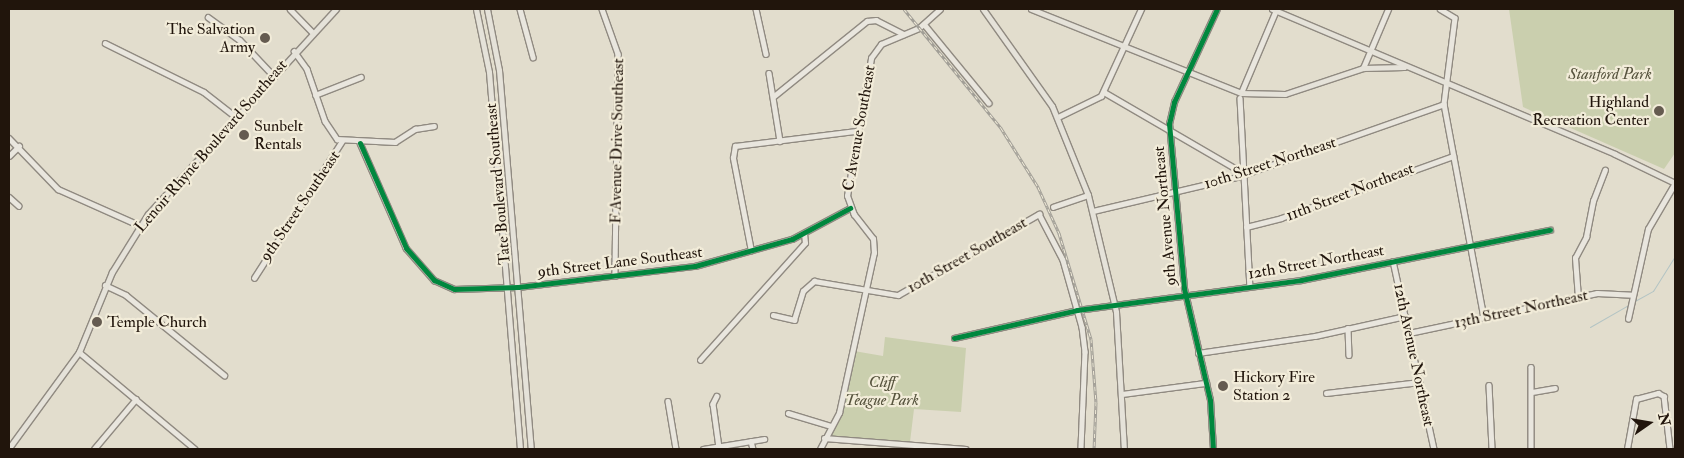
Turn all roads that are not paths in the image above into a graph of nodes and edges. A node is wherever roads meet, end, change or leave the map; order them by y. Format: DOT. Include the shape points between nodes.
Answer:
graph roads {
  1 [pos="290,9"];
  2 [pos="336,9"];
  3 [pos="476,9"];
  4 [pos="487,9"];
  5 [pos="520,9"];
  6 [pos="602,9"];
  7 [pos="756,9"];
  8 [pos="940,9"];
  9 [pos="983,9"];
  10 [pos="1031,9"];
  11 [pos="1141,9"];
  12 [pos="1217,9"];
  13 [pos="1388,9"];
  14 [pos="1440,9"];
  15 [pos="1274,10"];
  16 [pos="1448,10"];
  17 [pos="208,17"];
  18 [pos="924,24"];
  19 [pos="312,32"];
  20 [pos="904,34"];
  21 [pos="105,43"];
  22 [pos="1123,48"];
  23 [pos="1370,50"];
  24 [pos="294,51"];
  25 [pos="766,54"];
  26 [pos="532,57"];
  27 [pos="1404,67"];
  28 [pos="1363,68"];
  29 [pos="770,73"];
  30 [pos="1187,74"];
  31 [pos="273,75"];
  32 [pos="361,77"];
  33 [pos="1444,83"];
  34 [pos="1104,92"];
  35 [pos="316,95"];
  36 [pos="1240,95"];
  37 [pos="774,96"];
  38 [pos="989,103"];
  39 [pos="1444,104"];
  40 [pos="236,117"];
  41 [pos="1058,117"];
  42 [pos="434,126"];
  43 [pos="1169,128"];
  44 [pos="856,131"];
  45 [pos="9,138"];
  46 [pos="342,141"];
  47 [pos="780,141"];
  48 [pos="360,143"];
  49 [pos="19,146"];
  50 [pos="9,156"];
  51 [pos="1453,156"];
  52 [pos="1605,170"];
  53 [pos="1245,174"];
  54 [pos="1675,183"];
  55 [pos="1177,191"];
  56 [pos="1088,195"];
  57 [pos="9,197"];
  58 [pos="19,206"];
  59 [pos="1053,207"];
  60 [pos="850,208"];
  61 [pos="1093,210"];
  62 [pos="140,225"];
  63 [pos="1246,227"];
  64 [pos="1550,230"];
  65 [pos="804,234"];
  66 [pos="1470,246"];
  67 [pos="751,251"];
  68 [pos="1393,261"];
  69 [pos="615,276"];
  70 [pos="254,278"];
  71 [pos="105,285"];
  72 [pos="507,287"];
  73 [pos="518,287"];
  74 [pos="1250,287"];
  75 [pos="866,290"];
  76 [pos="1632,295"];
  77 [pos="1185,296"];
  78 [pos="1578,298"];
  79 [pos="1115,305"];
  80 [pos="1078,310"];
  81 [pos="773,315"];
  82 [pos="1405,316"];
  83 [pos="1484,317"];
  84 [pos="1628,320"];
  85 [pos="1348,328"];
  86 [pos="1409,333"];
  87 [pos="954,338"];
  88 [pos="79,352"];
  89 [pos="1198,353"];
  90 [pos="1349,355"];
  91 [pos="700,360"];
  92 [pos="1531,367"];
  93 [pos="224,375"];
  94 [pos="1420,382"];
  95 [pos="1206,383"];
  96 [pos="1489,385"];
  97 [pos="1555,388"];
  98 [pos="1532,392"];
  99 [pos="1326,393"];
  100 [pos="1122,394"];
  101 [pos="717,396"];
  102 [pos="136,399"];
  103 [pos="668,401"];
  104 [pos="788,413"];
  105 [pos="831,426"];
  106 [pos="824,438"];
  107 [pos="764,439"];
  108 [pos="752,441"];
  109 [pos="190,445"];
  110 [pos="9,447"];
  111 [pos="719,447"];
  112 [pos="906,448"];
  113 [pos="94,449"];
  114 [pos="186,449"];
  115 [pos="195,449"];
  116 [pos="520,449"];
  117 [pos="531,449"];
  118 [pos="676,449"];
  119 [pos="702,449"];
  120 [pos="753,449"];
  121 [pos="820,449"];
  122 [pos="966,449"];
  123 [pos="1081,449"];
  124 [pos="1124,449"];
  125 [pos="1213,449"];
  126 [pos="1434,449"];
  127 [pos="1492,449"];
  128 [pos="1531,449"];
  129 [pos="1627,449"];
  130 [pos="1670,449"];
  1 -- 19 [label="street"];
  2 -- 19 [label="main road, Lenoir Rhyne Boulevard Southeast"];
  3 -- 72 [label="main road, Tate Boulevard Southeast" via="489,72"];
  4 -- 73 [label="main road, Tate Boulevard Southeast" via="499,70"];
  5 -- 26 [label="street"];
  6 -- 69 [label="street, F Avenue Drive Southeast" via="618,54"];
  7 -- 25 [label="street"];
  8 -- 18 [label="street, C Avenue Southeast"];
  9 -- 41 [label="main road"];
  10 -- 22 [label="main road"];
  11 -- 22 [label="street"];
  12 -- 30 [label="street, 9th Avenue Northeast"];
  13 -- 23 [label="street"];
  14 -- 16 [label="street"];
  15 -- 23 [label="main road"];
  15 -- 36 [label="street"];
  16 -- 33 [label="street" via="1455,18"];
  17 -- 31 [label="street" via="240,40"];
  18 -- 20 [label="street, C Avenue Southeast"];
  18 -- 38 [label="street"];
  19 -- 24 [label="main road, Lenoir Rhyne Boulevard Southeast"];
  20 -- 37 [label="street" via="876,20 867,22"];
  20 -- 44 [label="street, C Avenue Southeast" via="881,44 873,52"];
  21 -- 40 [label="street" via="204,92"];
  22 -- 30 [label="main road"];
  22 -- 34 [label="street"];
  23 -- 27 [label="main road"];
  23 -- 28 [label="street"];
  24 -- 31 [label="main road, Lenoir Rhyne Boulevard Southeast"];
  24 -- 35 [label="street" via="303,60"];
  27 -- 28 [label="main road"];
  27 -- 33 [label="main road"];
  28 -- 36 [label="main road" via="1290,93"];
  29 -- 37 [label="street"];
  30 -- 36 [label="main road"];
  30 -- 43 [label="street, 9th Avenue Northeast" via="1171,110"];
  31 -- 40 [label="main road, Lenoir Rhyne Boulevard Southeast"];
  32 -- 35 [label="street"];
  33 -- 39 [label="street"];
  33 -- 54 [label="main road" via="1615,154"];
  34 -- 41 [label="street"];
  34 -- 43 [label="street"];
  35 -- 46 [label="street" via="328,126"];
  36 -- 53 [label="street"];
  37 -- 47 [label="street"];
  39 -- 51 [label="street"];
  39 -- 53 [label="street, 10th Street Northeast"];
  40 -- 62 [label="main road, Lenoir Rhyne Boulevard Southeast"];
  41 -- 56 [label="main road"];
  42 -- 48 [label="street, 9th Street Southeast" via="415,129 395,142"];
  43 -- 53 [label="street"];
  43 -- 55 [label="street, 9th Avenue Northeast"];
  44 -- 47 [label="street"];
  44 -- 60 [label="street, C Avenue Southeast" via="847,190"];
  45 -- 49 [label="street"];
  46 -- 48 [label="street, 9th Street Southeast"];
  46 -- 70 [label="street, 9th Street Southeast"];
  47 -- 67 [label="street" via="735,146 733,158"];
  48 -- 72 [label="street, 9th Street Lane Southeast" via="403,242 426,271 449,288"];
  49 -- 50 [label="street"];
  49 -- 62 [label="street" via="58,189"];
  51 -- 63 [label="street, 11th Street Northeast" via="1281,218"];
  51 -- 66 [label="street"];
  52 -- 78 [label="street" via="1593,201 1586,237 1575,258"];
  53 -- 55 [label="street, 10th Street Northeast"];
  53 -- 63 [label="street"];
  54 -- 76 [label="street" via="1648,229"];
  55 -- 61 [label="street, 10th Street Northeast"];
  55 -- 77 [label="street, 9th Avenue Northeast"];
  56 -- 59 [label="street"];
  56 -- 61 [label="main road"];
  57 -- 58 [label="street"];
  60 -- 65 [label="street, 9th Street Lane Southeast"];
  60 -- 75 [label="street, C Avenue Southeast" via="874,242"];
  61 -- 79 [label="main road"];
  62 -- 71 [label="main road, Lenoir Rhyne Boulevard Southeast"];
  63 -- 74 [label="street"];
  64 -- 66 [label="street, 12th Street Northeast"];
  65 -- 67 [label="street, 9th Street Lane Southeast"];
  65 -- 91 [label="street" via="805,244"];
  66 -- 68 [label="street, 12th Street Northeast"];
  66 -- 83 [label="street"];
  67 -- 69 [label="street, 9th Street Lane Southeast" via="695,266"];
  68 -- 74 [label="street, 12th Street Northeast"];
  68 -- 82 [label="street, 12th Avenue Northeast"];
  69 -- 73 [label="street, 9th Street Lane Southeast"];
  71 -- 88 [label="main road, Lenoir Rhyne Boulevard Southeast"];
  71 -- 93 [label="street" via="126,295"];
  72 -- 73 [label="street, 9th Street Lane Southeast"];
  72 -- 116 [label="main road, Tate Boulevard Southeast"];
  73 -- 117 [label="main road, Tate Boulevard Southeast"];
  74 -- 77 [label="street, 12th Street Northeast"];
  75 -- 80 [label="street, 10th Street Southeast" via="898,295 1039,214 1059,248"];
  75 -- 81 [label="street, 10th Street Southeast" via="828,282 811,283 803,291 793,320"];
  75 -- 105 [label="street, C Avenue Southeast" via="839,413"];
  76 -- 78 [label="street, 13th Street Northeast" via="1612,291"];
  76 -- 84 [label="street"];
  77 -- 79 [label="street, 12th Street Northeast"];
  77 -- 89 [label="street, 9th Avenue Northeast"];
  78 -- 83 [label="street, 13th Street Northeast"];
  79 -- 80 [label="street, 12th Street Northeast"];
  79 -- 100 [label="main road"];
  80 -- 87 [label="street, 12th Street Northeast"];
  80 -- 123 [label="street" via="1085,352"];
  82 -- 85 [label="street"];
  82 -- 86 [label="street, 12th Avenue Northeast"];
  83 -- 86 [label="street, 13th Street Northeast"];
  85 -- 89 [label="street"];
  85 -- 90 [label="street"];
  86 -- 94 [label="street, 12th Avenue Northeast"];
  88 -- 102 [label="street"];
  88 -- 110 [label="main road, Lenoir Rhyne Boulevard Southeast"];
  89 -- 95 [label="street, 9th Avenue Northeast"];
  92 -- 98 [label="street"];
  94 -- 99 [label="street"];
  94 -- 126 [label="street, 12th Avenue Northeast"];
  95 -- 100 [label="street"];
  95 -- 125 [label="street, 9th Avenue Northeast" via="1213,418"];
  96 -- 127 [label="street"];
  97 -- 98 [label="street"];
  98 -- 128 [label="street"];
  100 -- 124 [label="main road"];
  101 -- 111 [label="street" via="713,404"];
  102 -- 109 [label="street"];
  102 -- 113 [label="street"];
  103 -- 118 [label="street"];
  104 -- 105 [label="street"];
  105 -- 106 [label="street, C Avenue Southeast"];
  106 -- 112 [label="street"];
  106 -- 121 [label="street, C Avenue Southeast"];
  107 -- 108 [label="street"];
  108 -- 111 [label="street"];
  108 -- 120 [label="street"];
  109 -- 114 [label="street"];
  109 -- 115 [label="street"];
  111 -- 119 [label="street"];
  112 -- 122 [label="street"];
  129 -- 130 [label="street" via="1636,399 1655,393 1664,396"];
}
